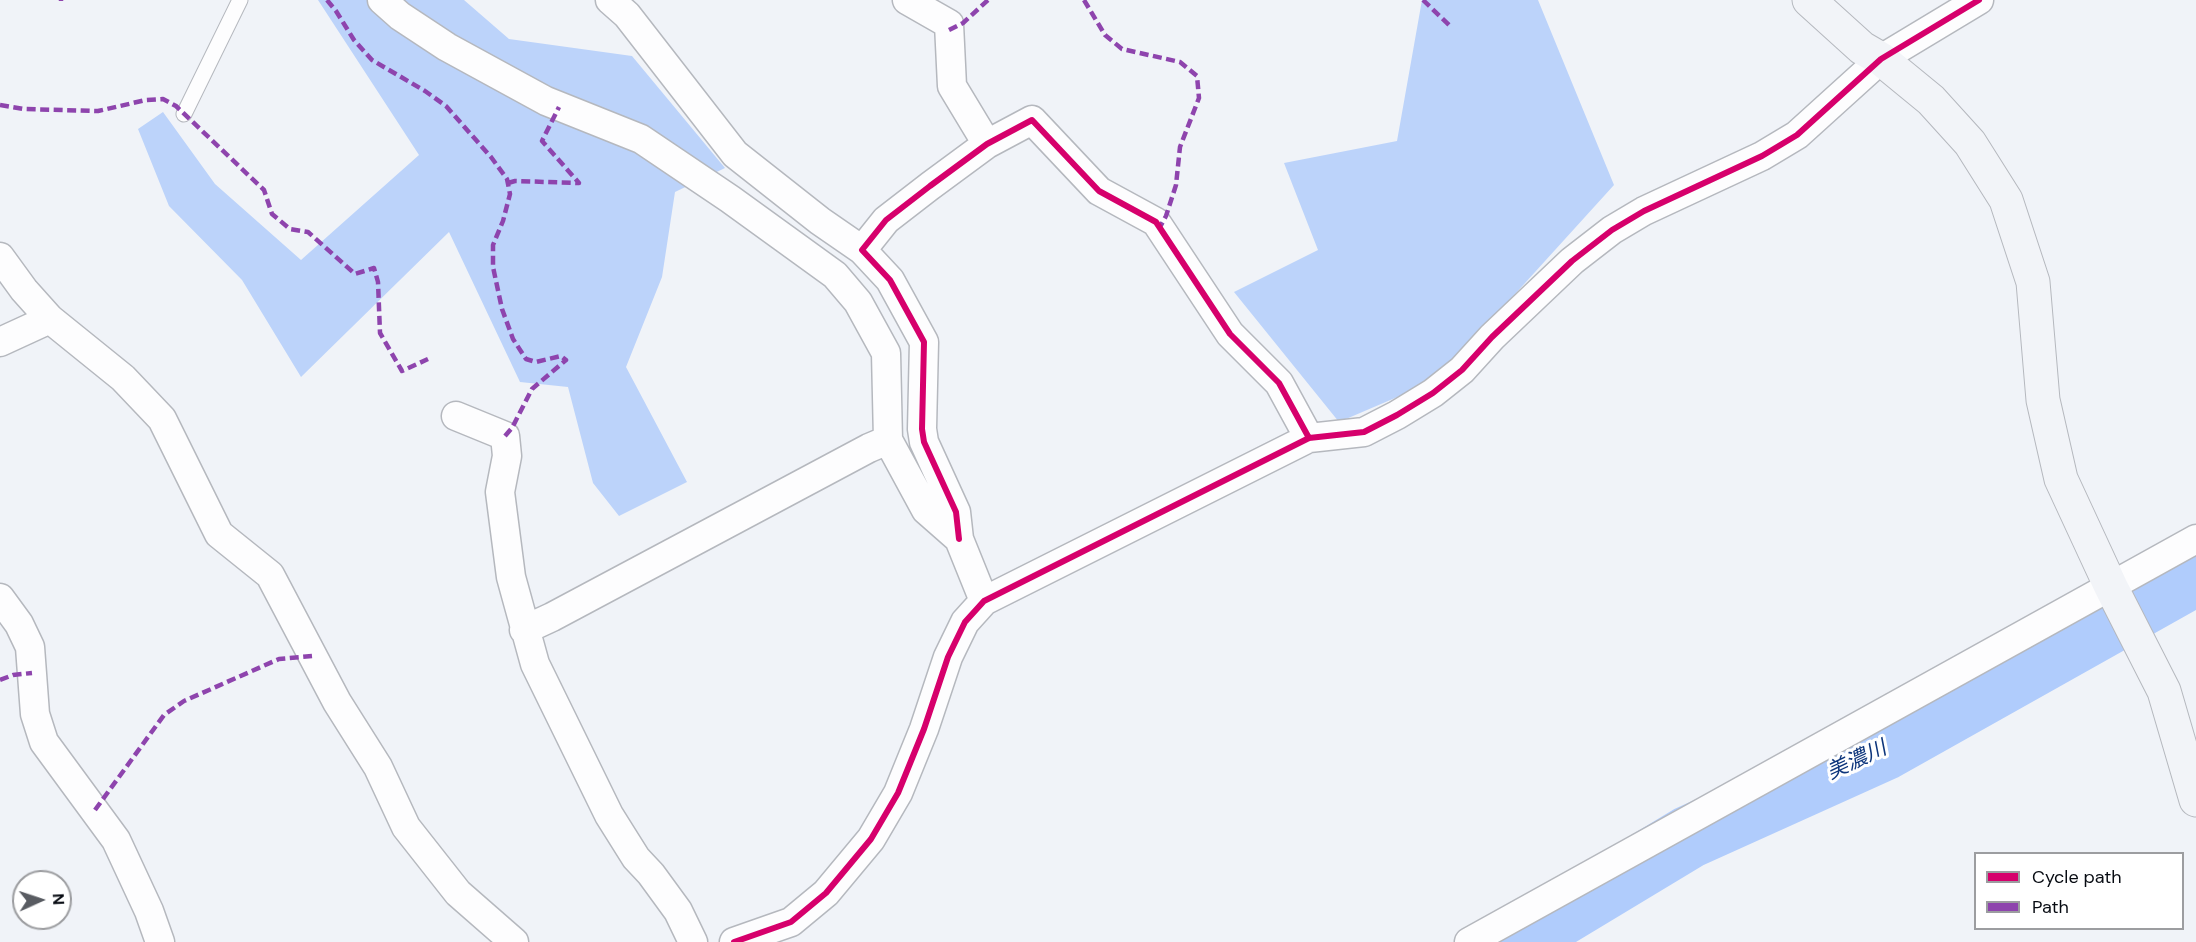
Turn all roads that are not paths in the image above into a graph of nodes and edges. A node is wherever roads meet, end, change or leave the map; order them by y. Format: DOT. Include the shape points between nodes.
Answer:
graph roads {
  1 [pos="240,0"];
  2 [pos="382,0"];
  3 [pos="610,0"];
  4 [pos="908,0"];
  5 [pos="1809,0"];
  6 [pos="1979,0"];
  7 [pos="1881,59"];
  8 [pos="184,114"];
  9 [pos="987,144"];
  10 [pos="862,250"];
  11 [pos="0,257"];
  12 [pos="50,319"];
  13 [pos="0,342"];
  14 [pos="456,416"];
  15 [pos="1309,438"];
  16 [pos="888,440"];
  17 [pos="959,539"];
  18 [pos="2196,539"];
  19 [pos="2111,586"];
  20 [pos="0,598"];
  21 [pos="984,601"];
  22 [pos="524,630"];
  23 [pos="2196,800"];
  24 [pos="797,932"];
  25 [pos="160,942"];
  26 [pos="514,942"];
  27 [pos="693,942"];
  28 [pos="734,942"];
  29 [pos="1469,942"];
  1 -- 8 [label="lane"];
  2 -- 16 [label="street" via="447,47 546,102 641,139 835,275 858,302 886,353"];
  3 -- 10 [label="street" via="627,15 735,153"];
  4 -- 9 [label="street" via="949,24 952,86"];
  5 -- 7 [label="street" via="1862,48"];
  6 -- 7 [label="street"];
  7 -- 15 [label="street" via="1797,135 1612,230 1572,261 1462,370 1433,393 1364,432"];
  7 -- 19 [label="street" via="1931,100 1970,143 2006,200 2033,282 2043,400 2061,479"];
  9 -- 10 [label="street" via="886,220"];
  9 -- 15 [label="street" via="1032,120 1099,191 1156,222 1230,334 1280,383"];
  10 -- 17 [label="street" via="890,280 924,342 924,442 956,512"];
  11 -- 12 [label="street"];
  12 -- 13 [label="street"];
  12 -- 26 [label="street" via="123,378 162,419 219,534 270,575 337,702 378,767 406,827 458,893"];
  14 -- 22 [label="street" via="505,436 507,456 500,492 511,577"];
  15 -- 21 [label="street"];
  16 -- 17 [label="street" via="926,510"];
  16 -- 22 [label="street"];
  17 -- 21 [label="street"];
  18 -- 19 [label="street"];
  19 -- 23 [label="street" via="2164,691"];
  19 -- 29 [label="street"];
  20 -- 25 [label="street" via="30,648 35,714 44,742 116,840"];
  21 -- 24 [label="street" via="965,622 948,657 898,793 871,839"];
  22 -- 27 [label="street" via="535,664 609,815 636,858 678,911"];
  24 -- 28 [label="street"];
}
